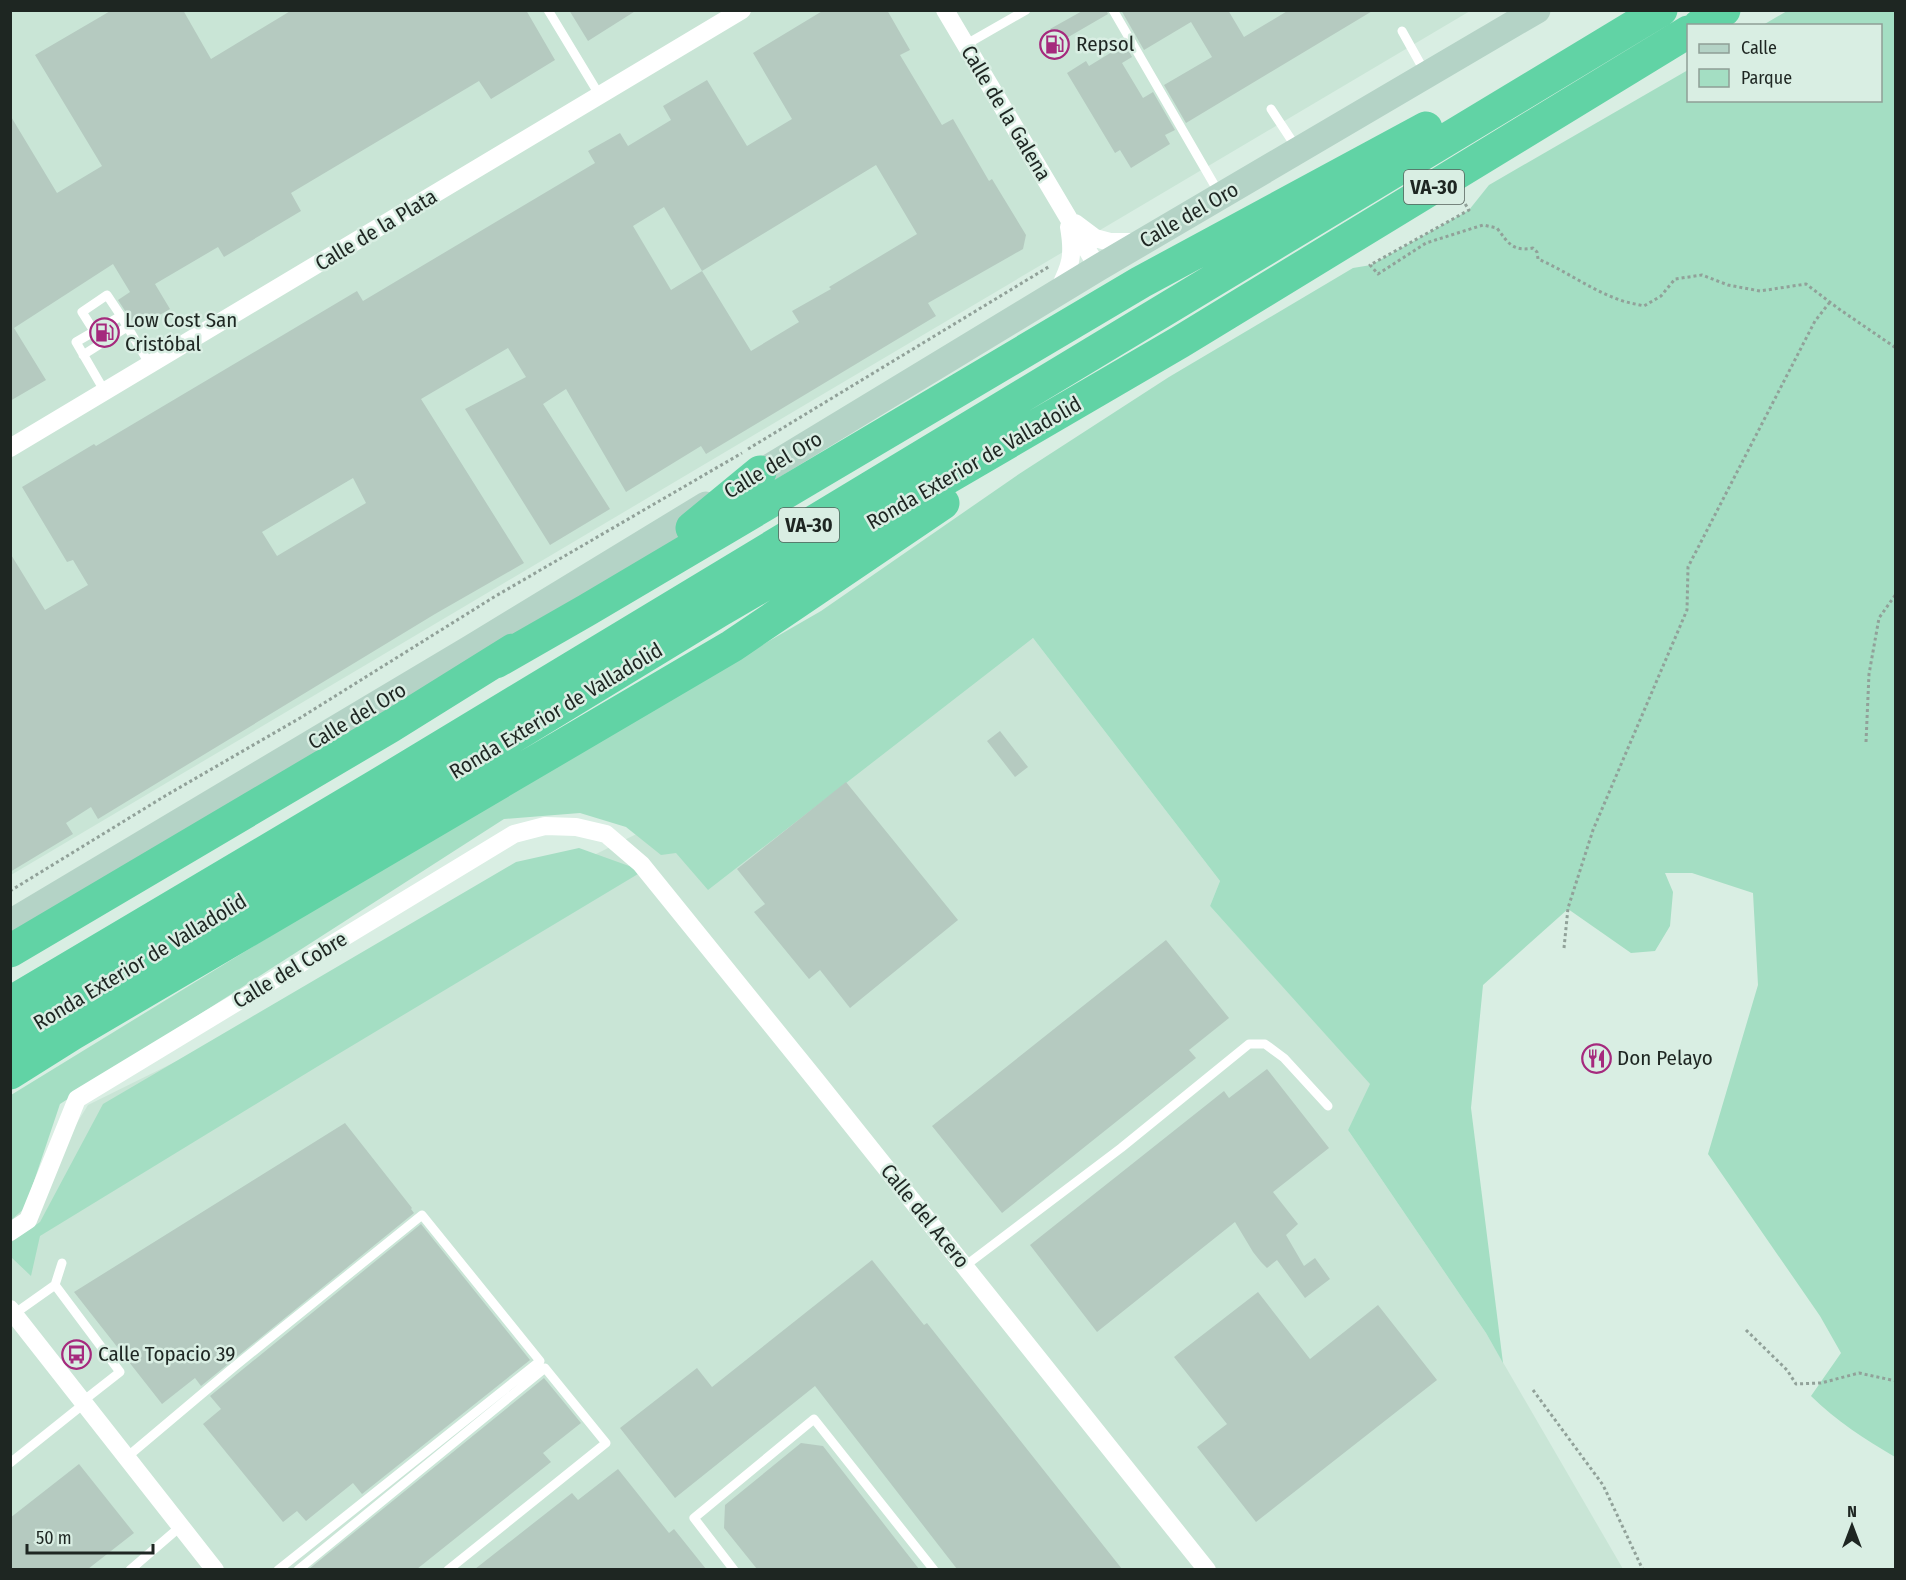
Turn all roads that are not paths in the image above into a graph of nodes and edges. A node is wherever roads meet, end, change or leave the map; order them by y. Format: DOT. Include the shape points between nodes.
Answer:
graph roads {
  1 [pos="548,10"];
  2 [pos="742,10"];
  3 [pos="945,10"];
  4 [pos="1026,10"];
  5 [pos="1113,10"];
  6 [pos="1537,10"];
  7 [pos="1661,10"];
  8 [pos="1724,10"];
  9 [pos="1702,24"];
  10 [pos="1402,31"];
  11 [pos="1687,33"];
  12 [pos="1606,44"];
  13 [pos="965,45"];
  14 [pos="1427,75"];
  15 [pos="600,96"];
  16 [pos="1271,108"];
  17 [pos="1298,151"];
  18 [pos="1221,197"];
  19 [pos="1067,216"];
  20 [pos="1142,242"];
  21 [pos="1098,268"];
  22 [pos="1058,291"];
  23 [pos="121,316"];
  24 [pos="128,327"];
  25 [pos="94,331"];
  26 [pos="1180,342"];
  27 [pos="84,355"];
  28 [pos="150,365"];
  29 [pos="105,392"];
  30 [pos="10,448"];
  31 [pos="760,472"];
  32 [pos="496,662"];
  33 [pos="641,864"];
  34 [pos="10,923"];
  35 [pos="10,951"];
  36 [pos="10,1003"];
  37 [pos="10,1039"];
  38 [pos="10,1073"];
  39 [pos="1328,1106"];
  40 [pos="10,1232"];
  41 [pos="62,1263"];
  42 [pos="965,1266"];
  43 [pos="55,1285"];
  44 [pos="12,1312"];
  45 [pos="84,1402"];
  46 [pos="127,1457"];
  47 [pos="10,1463"];
  48 [pos="181,1526"];
  49 [pos="130,1569"];
  50 [pos="215,1569"];
  51 [pos="278,1569"];
  52 [pos="298,1569"];
  53 [pos="448,1569"];
  54 [pos="734,1569"];
  55 [pos="934,1569"];
  56 [pos="1208,1569"];
  1 -- 15 [label="lane"];
  2 -- 15 [label="street, Calle de la Plata"];
  3 -- 13 [label="street, Calle de la Galena"];
  4 -- 13 [label="lane"];
  5 -- 18 [label="lane"];
  6 -- 14 [label="street, Calle del Oro" via="1508,23"];
  7 -- 12 [label="highway, Ronda Exterior de Valladolid / VA-30"];
  8 -- 9 [label="highway"];
  10 -- 14 [label="lane"];
  11 -- 26 [label="highway, Ronda Exterior de Valladolid / VA-30"];
  12 -- 32 [label="highway" via="1531,72 1141,282"];
  12 -- 36 [label="highway, Ronda Exterior de Valladolid / VA-30"];
  13 -- 19 [label="street, Calle de la Galena"];
  14 -- 17 [label="street, Calle del Oro"];
  15 -- 28 [label="street, Calle de la Plata"];
  16 -- 17 [label="lane"];
  17 -- 18 [label="street, Calle del Oro"];
  18 -- 20 [label="street, Calle del Oro"];
  19 -- 20 [label="street, Calle de la Galena" via="1095,238"];
  19 -- 21 [label="street, Calle de la Galena"];
  19 -- 22 [label="street, Calle de la Galena" via="1072,246 1069,269"];
  20 -- 21 [label="street, Calle del Oro"];
  21 -- 22 [label="street, Calle del Oro"];
  22 -- 31 [label="street, Calle del Oro"];
  23 -- 24 [label="lane"];
  23 -- 25 [label="lane"];
  23 -- 25 [label="lane" via="107,295 82,312"];
  24 -- 27 [label="lane"];
  24 -- 28 [label="lane"];
  25 -- 27 [label="lane" via="76,342"];
  26 -- 37 [label="highway, Ronda Exterior de Valladolid / VA-30" via="719,611"];
  26 -- 38 [label="highway" via="732,646"];
  27 -- 29 [label="lane"];
  28 -- 29 [label="street, Calle de la Plata"];
  29 -- 30 [label="street, Calle de la Plata"];
  31 -- 32 [label="highway" via="643,565"];
  31 -- 34 [label="street, Calle del Oro"];
  32 -- 35 [label="highway"];
  33 -- 40 [label="street, Calle del Cobre" via="606,834 576,827 545,826 514,834 77,1099 28,1220"];
  33 -- 42 [label="street, Calle del Acero"];
  39 -- 42 [label="lane" via="1284,1058 1265,1044 1249,1044"];
  41 -- 43 [label="lane"];
  42 -- 56 [label="street, Calle del Acero"];
  43 -- 44 [label="lane"];
  43 -- 45 [label="lane" via="120,1372"];
  44 -- 45 [label="street"];
  45 -- 46 [label="street"];
  45 -- 47 [label="lane"];
  46 -- 48 [label="street"];
  46 -- 51 [label="lane" via="423,1215 540,1361"];
  48 -- 49 [label="lane"];
  48 -- 50 [label="street"];
  52 -- 53 [label="lane" via="545,1368 606,1443"];
  54 -- 55 [label="lane" via="694,1518 813,1419"];
}
